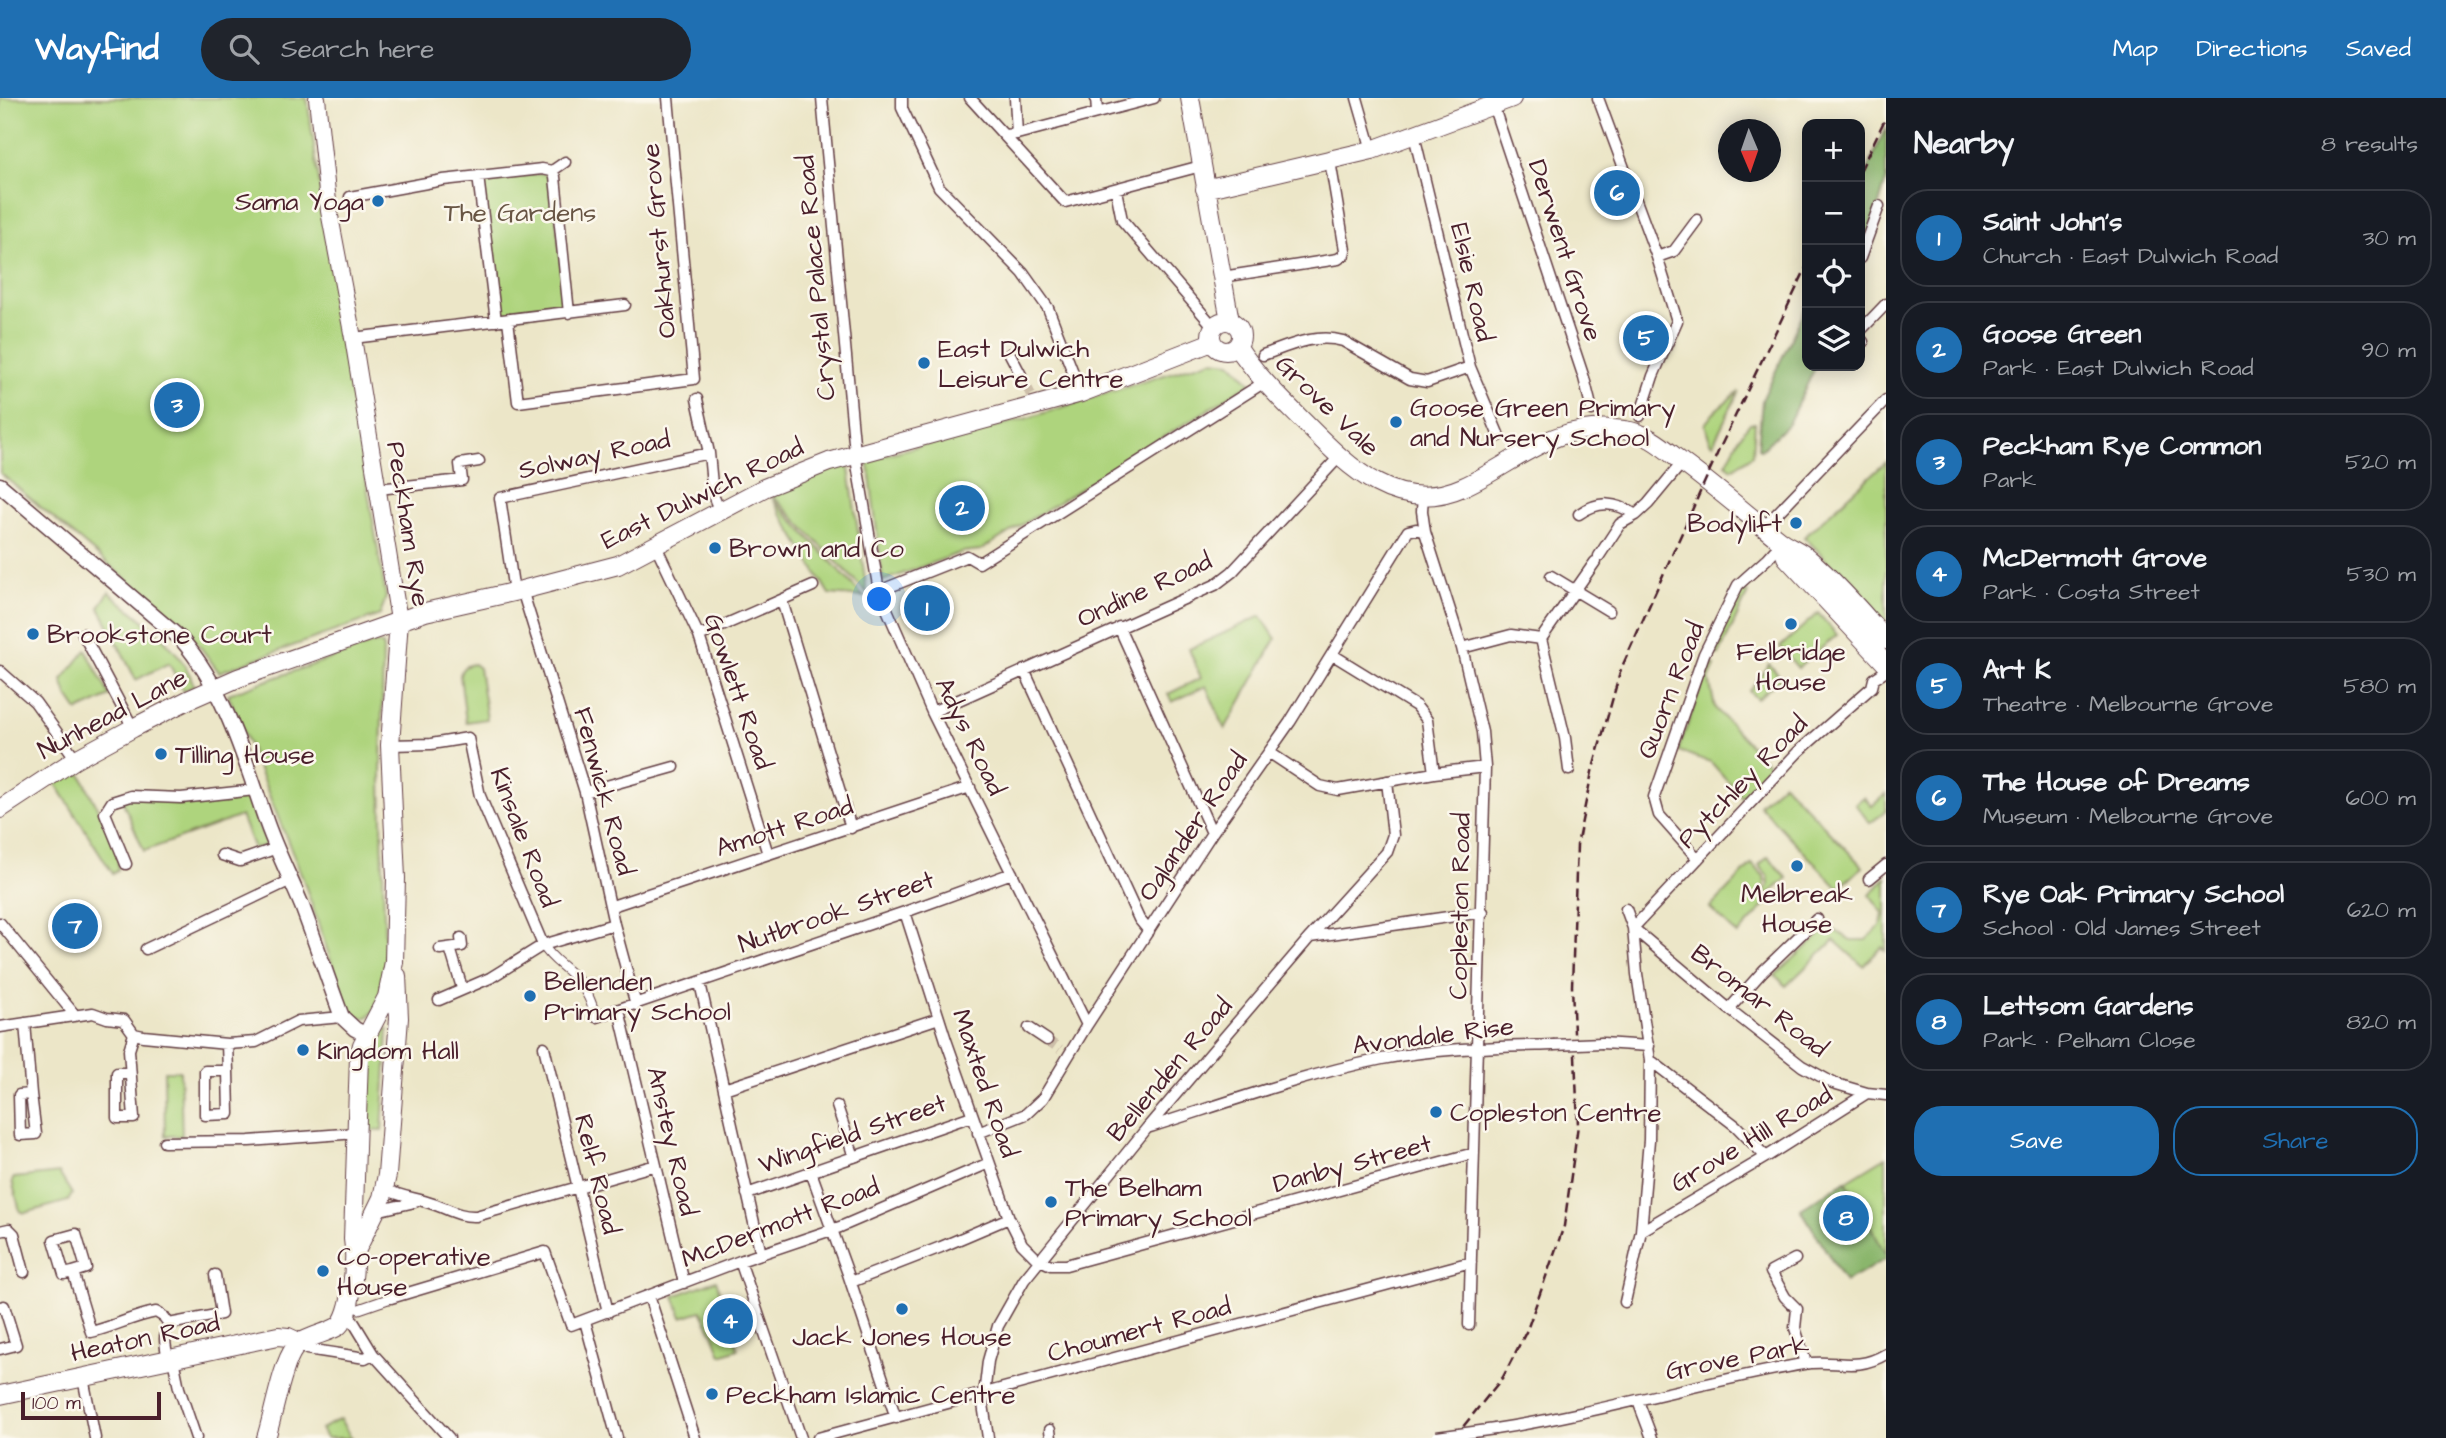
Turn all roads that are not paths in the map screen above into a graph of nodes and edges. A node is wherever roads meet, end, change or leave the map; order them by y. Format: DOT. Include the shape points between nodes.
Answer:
graph roads {
  1 [pos="668,98"];
  2 [pos="822,98"];
  3 [pos="902,98"];
  4 [pos="970,98"];
  5 [pos="1015,98"];
  6 [pos="1096,98"];
  7 [pos="1154,98"];
  8 [pos="1189,98"];
  9 [pos="1357,98"];
  10 [pos="1512,98"];
  11 [pos="1598,98"];
  12 [pos="320,100"];
  13 [pos="1485,104"];
  14 [pos="1097,113"];
  15 [pos="1017,134"];
  16 [pos="1004,135"];
  17 [pos="1413,135"];
  18 [pos="1372,150"];
  19 [pos="1330,161"];
  20 [pos="565,162"];
  21 [pos="1202,166"];
  22 [pos="552,171"];
  23 [pos="478,176"];
  24 [pos="1205,189"];
  25 [pos="1116,190"];
  26 [pos="350,197"];
  27 [pos="1879,206"];
  28 [pos="1697,220"];
  29 [pos="1865,245"];
  30 [pos="1657,257"];
  31 [pos="1222,277"];
  32 [pos="1886,304"];
  33 [pos="625,305"];
  34 [pos="569,313"];
  35 [pos="508,320"];
  36 [pos="496,321"];
  37 [pos="1218,330"];
  38 [pos="1865,332"];
  39 [pos="353,338"];
  40 [pos="1237,346"];
  41 [pos="1010,355"];
  42 [pos="1263,355"];
  43 [pos="1470,367"];
  44 [pos="1021,375"];
  45 [pos="1263,383"];
  46 [pos="1082,393"];
  47 [pos="697,399"];
  48 [pos="1886,400"];
  49 [pos="1592,410"];
  50 [pos="1640,415"];
  51 [pos="1499,436"];
  52 [pos="709,453"];
  53 [pos="855,453"];
  54 [pos="1339,457"];
  55 [pos="479,461"];
  56 [pos="1682,463"];
  57 [pos="0,485"];
  58 [pos="378,489"];
  59 [pos="1423,495"];
  60 [pos="720,512"];
  61 [pos="1579,514"];
  62 [pos="1636,515"];
  63 [pos="1764,527"];
  64 [pos="1425,532"];
  65 [pos="1782,542"];
  66 [pos="656,546"];
  67 [pos="1552,576"];
  68 [pos="813,586"];
  69 [pos="518,591"];
  70 [pos="879,591"];
  71 [pos="1576,591"];
  72 [pos="782,601"];
  73 [pos="1609,611"];
  74 [pos="399,620"];
  75 [pos="1119,627"];
  76 [pos="82,634"];
  77 [pos="699,636"];
  78 [pos="1541,639"];
  79 [pos="1886,640"];
  80 [pos="1462,648"];
  81 [pos="1333,655"];
  82 [pos="1886,664"];
  83 [pos="1024,670"];
  84 [pos="1886,671"];
  85 [pos="1,673"];
  86 [pos="215,689"];
  87 [pos="932,712"];
  88 [pos="133,727"];
  89 [pos="390,745"];
  90 [pos="1270,753"];
  91 [pos="76,759"];
  92 [pos="674,767"];
  93 [pos="1485,767"];
  94 [pos="1569,770"];
  95 [pos="1434,773"];
  96 [pos="1387,781"];
  97 [pos="970,787"];
  98 [pos="255,789"];
  99 [pos="585,792"];
  100 [pos="0,808"];
  101 [pos="851,828"];
  102 [pos="1212,833"];
  103 [pos="277,848"];
  104 [pos="768,854"];
  105 [pos="222,855"];
  106 [pos="1698,859"];
  107 [pos="126,864"];
  108 [pos="1886,865"];
  109 [pos="1012,873"];
  110 [pos="1869,879"];
  111 [pos="291,880"];
  112 [pos="612,906"];
  113 [pos="1626,909"];
  114 [pos="905,912"];
  115 [pos="1483,912"];
  116 [pos="1816,919"];
  117 [pos="0,923"];
  118 [pos="614,924"];
  119 [pos="1633,928"];
  120 [pos="1149,931"];
  121 [pos="1310,937"];
  122 [pos="461,938"];
  123 [pos="544,945"];
  124 [pos="146,949"];
  125 [pos="394,962"];
  126 [pos="700,983"];
  127 [pos="462,988"];
  128 [pos="439,1000"];
  129 [pos="636,1005"];
  130 [pos="1729,1009"];
  131 [pos="619,1010"];
  132 [pos="74,1014"];
  133 [pos="342,1017"];
  134 [pos="596,1017"];
  135 [pos="939,1018"];
  136 [pos="25,1023"];
  137 [pos="399,1023"];
  138 [pos="1087,1025"];
  139 [pos="0,1027"];
  140 [pos="371,1028"];
  141 [pos="1029,1028"];
  142 [pos="134,1034"];
  143 [pos="1047,1040"];
  144 [pos="227,1044"];
  145 [pos="1649,1046"];
  146 [pos="544,1047"];
  147 [pos="1478,1048"];
  148 [pos="1650,1060"];
  149 [pos="228,1071"];
  150 [pos="130,1073"];
  151 [pos="724,1088"];
  152 [pos="1867,1093"];
  153 [pos="31,1094"];
  154 [pos="1886,1095"];
  155 [pos="837,1107"];
  156 [pos="972,1116"];
  157 [pos="1147,1128"];
  158 [pos="357,1133"];
  159 [pos="978,1133"];
  160 [pos="164,1142"];
  161 [pos="1474,1153"];
  162 [pos="854,1157"];
  163 [pos="1766,1157"];
  164 [pos="989,1163"];
  165 [pos="656,1165"];
  166 [pos="811,1172"];
  167 [pos="578,1188"];
  168 [pos="385,1189"];
  169 [pos="747,1194"];
  170 [pos="355,1201"];
  171 [pos="418,1201"];
  172 [pos="376,1211"];
  173 [pos="1009,1218"];
  174 [pos="830,1228"];
  175 [pos="0,1231"];
  176 [pos="1641,1231"];
  177 [pos="355,1252"];
  178 [pos="761,1254"];
  179 [pos="1795,1259"];
  180 [pos="1039,1260"];
  181 [pos="740,1261"];
  182 [pos="1471,1262"];
  183 [pos="24,1272"];
  184 [pos="73,1272"];
  185 [pos="215,1275"];
  186 [pos="850,1282"];
  187 [pos="684,1283"];
  188 [pos="649,1296"];
  189 [pos="391,1298"];
  190 [pos="1625,1302"];
  191 [pos="0,1307"];
  192 [pos="353,1311"];
  193 [pos="608,1312"];
  194 [pos="585,1321"];
  195 [pos="169,1324"];
  196 [pos="1469,1325"];
  197 [pos="301,1343"];
  198 [pos="0,1349"];
  199 [pos="373,1354"];
  200 [pos="1886,1354"];
  201 [pos="171,1359"];
  202 [pos="1807,1363"];
  203 [pos="83,1378"];
  204 [pos="983,1394"];
  205 [pos="0,1395"];
  206 [pos="1637,1401"];
  207 [pos="895,1418"];
  208 [pos="1501,1432"];
  209 [pos="823,1437"];
  210 [pos="1431,1437"];
  211 [pos="95,1438"];
  212 [pos="196,1438"];
  213 [pos="266,1438"];
  214 [pos="449,1438"];
  215 [pos="617,1438"];
  216 [pos="695,1438"];
  217 [pos="801,1438"];
  218 [pos="988,1438"];
  219 [pos="1652,1438"];
  1 -- 35 [label="street, Oakhurst Grove" via="694,379 518,402"];
  2 -- 53 [label="street, Crystal Palace Road"];
  3 -- 46 [label="street" via="902,108 939,187 1023,273 1048,308"];
  4 -- 16 [label="street"];
  5 -- 15 [label="street"];
  6 -- 14 [label="street"];
  7 -- 14 [label="street"];
  8 -- 21 [label="main road"];
  9 -- 18 [label="street"];
  10 -- 13 [label="main road"];
  11 -- 30 [label="street"];
  12 -- 39 [label="main road, Peckham Rye" via="329,211"];
  13 -- 17 [label="main road"];
  13 -- 49 [label="street, Derwent Grove"];
  14 -- 15 [label="street"];
  15 -- 16 [label="street"];
  16 -- 25 [label="street" via="1065,202"];
  17 -- 18 [label="main road"];
  17 -- 43 [label="street, Elsie Road"];
  18 -- 19 [label="main road"];
  19 -- 24 [label="main road"];
  19 -- 31 [label="street" via="1344,255"];
  20 -- 22 [label="street"];
  21 -- 24 [label="main road"];
  21 -- 25 [label="street"];
  22 -- 23 [label="street"];
  22 -- 34 [label="street"];
  23 -- 26 [label="street"];
  23 -- 36 [label="street"];
  24 -- 31 [label="main road"];
  25 -- 37 [label="street" via="1122,220"];
  27 -- 29 [label="street"];
  28 -- 30 [label="street" via="1674,251"];
  30 -- 50 [label="street" via="1677,321"];
  31 -- 37 [label="main road"];
  32 -- 38 [label="street"];
  33 -- 34 [label="street"];
  34 -- 35 [label="street"];
  35 -- 36 [label="street"];
  36 -- 39 [label="street"];
  37 -- 40 [label="main road" via="1217,349"];
  37 -- 40 [label="main road" via="1236,324 1241,331"];
  37 -- 46 [label="main road, East Dulwich Road"];
  39 -- 58 [label="main road, Peckham Rye"];
  40 -- 45 [label="main road, Grove Vale"];
  41 -- 44 [label="street"];
  42 -- 43 [label="street" via="1306,340 1331,338 1410,379 1427,382"];
  43 -- 51 [label="street, Elsie Road"];
  45 -- 54 [label="main road, Grove Vale"];
  45 -- 70 [label="street" via="979,562 967,556"];
  46 -- 53 [label="main road, East Dulwich Road" via="1036,400"];
  47 -- 52 [label="street"];
  48 -- 63 [label="street"];
  52 -- 60 [label="street" via="713,495"];
  52 -- 69 [label="street, Solway Road" via="500,498"];
  53 -- 60 [label="main road, East Dulwich Road" via="775,483"];
  53 -- 70 [label="street, Adys Road"];
  54 -- 59 [label="main road, Grove Vale" via="1385,488"];
  54 -- 75 [label="street, Ondine Road" via="1221,582"];
  55 -- 58 [label="street" via="460,464 462,480"];
  56 -- 59 [label="main road, Grove Vale" via="1645,435 1595,429 1544,441 1459,489"];
  56 -- 62 [label="street"];
  56 -- 63 [label="main road, Grove Vale"];
  57 -- 86 [label="street" via="181,639"];
  58 -- 74 [label="main road, Peckham Rye"];
  59 -- 64 [label="street, Copleston Road"];
  60 -- 66 [label="main road, East Dulwich Road"];
  61 -- 62 [label="street" via="1591,506 1620,505"];
  62 -- 71 [label="street" via="1620,524"];
  63 -- 65 [label="main road, Grove Vale"];
  64 -- 80 [label="street, Copleston Road"];
  64 -- 81 [label="street, Oglander Road" via="1408,531"];
  65 -- 79 [label="main road" via="1811,560"];
  65 -- 82 [label="main road" via="1786,557"];
  65 -- 106 [label="street, Quorn Road" via="1738,585 1704,654 1654,797 1659,815"];
  66 -- 69 [label="main road, East Dulwich Road" via="618,565"];
  66 -- 77 [label="street, Gowlett Road"];
  67 -- 71 [label="street"];
  68 -- 72 [label="street"];
  69 -- 74 [label="main road, East Dulwich Road"];
  69 -- 99 [label="street, Fenwick Road"];
  70 -- 87 [label="street, Adys Road"];
  71 -- 73 [label="street"];
  71 -- 78 [label="street"];
  72 -- 77 [label="street"];
  72 -- 101 [label="street"];
  74 -- 86 [label="main road, East Dulwich Road"];
  74 -- 89 [label="main road, Peckham Rye"];
  75 -- 83 [label="street, Ondine Road"];
  75 -- 102 [label="street"];
  76 -- 88 [label="street"];
  77 -- 104 [label="street, Gowlett Road"];
  78 -- 80 [label="street" via="1511,635"];
  78 -- 94 [label="street"];
  80 -- 93 [label="street, Copleston Road" via="1482,732"];
  81 -- 90 [label="street, Oglander Road"];
  81 -- 95 [label="street" via="1416,706 1427,720"];
  83 -- 87 [label="street, Ondine Road"];
  83 -- 120 [label="street" via="1139,919"];
  84 -- 106 [label="street, Pytchley Road" via="1798,752"];
  85 -- 91 [label="street" via="35,702"];
  86 -- 88 [label="main road, Nunhead Lane"];
  86 -- 98 [label="street"];
  87 -- 97 [label="street, Adys Road"];
  88 -- 91 [label="main road, Nunhead Lane"];
  89 -- 123 [label="street, Kinsale Road" via="468,738 480,796"];
  89 -- 125 [label="main road, Peckham Rye" via="396,878"];
  90 -- 96 [label="street" via="1320,786 1338,790"];
  90 -- 102 [label="street, Oglander Road"];
  91 -- 100 [label="main road, Nunhead Lane"];
  92 -- 99 [label="street"];
  93 -- 95 [label="street"];
  93 -- 115 [label="street, Copleston Road"];
  95 -- 96 [label="street"];
  96 -- 121 [label="street, Bellenden Road" via="1393,835 1387,852"];
  97 -- 101 [label="street, Amott Road"];
  97 -- 109 [label="street, Adys Road"];
  98 -- 103 [label="street"];
  98 -- 107 [label="street" via="181,799 131,796 112,802 105,813"];
  99 -- 112 [label="street, Fenwick Road"];
  101 -- 104 [label="street, Amott Road"];
  102 -- 120 [label="street, Oglander Road"];
  103 -- 105 [label="street" via="240,861"];
  103 -- 111 [label="street"];
  104 -- 112 [label="street, Amott Road"];
  106 -- 119 [label="street, Pytchley Road"];
  108 -- 110 [label="street"];
  109 -- 114 [label="street, Nutbrook Street"];
  109 -- 138 [label="street, Adys Road"];
  111 -- 124 [label="street"];
  111 -- 133 [label="street"];
  112 -- 118 [label="street, Fenwick Road"];
  113 -- 119 [label="street"];
  114 -- 126 [label="street, Nutbrook Street"];
  114 -- 135 [label="street, Maxted Road"];
  115 -- 121 [label="street"];
  115 -- 147 [label="street, Copleston Road"];
  116 -- 130 [label="street"];
  117 -- 132 [label="street"];
  118 -- 123 [label="street"];
  118 -- 129 [label="street, Fenwick Road"];
  119 -- 130 [label="street, Bromar Road"];
  119 -- 145 [label="street"];
  120 -- 138 [label="street, Oglander Road"];
  121 -- 157 [label="street, Bellenden Road"];
  122 -- 127 [label="street" via="462,946 445,948"];
  123 -- 127 [label="street" via="490,978"];
  123 -- 134 [label="street" via="548,955 579,981"];
  125 -- 137 [label="main road, Peckham Rye"];
  125 -- 140 [label="main road, Peckham Rye" via="387,997"];
  126 -- 129 [label="street, Nutbrook Street"];
  126 -- 151 [label="street"];
  127 -- 128 [label="street"];
  129 -- 131 [label="street, Nutbrook Street"];
  130 -- 152 [label="street, Bromar Road" via="1802,1066 1833,1083"];
  131 -- 134 [label="street, Nutbrook Street"];
  131 -- 165 [label="street, Anstey Road"];
  132 -- 136 [label="street"];
  132 -- 142 [label="street" via="124,1020"];
  133 -- 140 [label="street" via="355,1029"];
  133 -- 144 [label="street" via="298,1021 259,1042"];
  135 -- 151 [label="street"];
  135 -- 156 [label="street, Maxted Road"];
  136 -- 139 [label="street"];
  136 -- 153 [label="street"];
  137 -- 140 [label="main road" via="386,1018"];
  137 -- 168 [label="main road, Peckham Rye"];
  138 -- 159 [label="street, Oglander Road" via="1064,1052 1035,1108"];
  140 -- 158 [label="main road, Peckham Rye" via="359,1057"];
  141 -- 143 [label="street"];
  142 -- 144 [label="street"];
  142 -- 150 [label="street"];
  144 -- 149 [label="street"];
  145 -- 147 [label="street, Avondale Rise, bridge" via="1602,1043"];
  145 -- 148 [label="street"];
  146 -- 167 [label="street, Relf Road"];
  147 -- 157 [label="street, Avondale Rise" via="1383,1059 1283,1084"];
  147 -- 161 [label="street, Copleston Road"];
  148 -- 163 [label="street" via="1736,1126"];
  148 -- 176 [label="street"];
  149 -- 149 [label="street" via="205,1071 205,1115 229,1114"];
  151 -- 169 [label="street"];
  152 -- 154 [label="street, Grove Hill Road"];
  152 -- 163 [label="street, Grove Hill Road"];
  155 -- 162 [label="street"];
  156 -- 159 [label="street, Maxted Road"];
  156 -- 162 [label="street, Wingfield Street"];
  157 -- 180 [label="street, Bellenden Road"];
  158 -- 160 [label="street"];
  158 -- 170 [label="main road, Peckham Rye"];
  159 -- 164 [label="street, Maxted Road"];
  161 -- 180 [label="street, Danby Street" via="1066,1265"];
  161 -- 182 [label="street, Copleston Road"];
  162 -- 166 [label="street, Wingfield Street"];
  163 -- 176 [label="street, Grove Hill Road"];
  164 -- 173 [label="street, Maxted Road"];
  164 -- 174 [label="street, McDermott Road"];
  165 -- 167 [label="street"];
  165 -- 187 [label="street, Anstey Road"];
  166 -- 169 [label="street, Wingfield Street"];
  166 -- 174 [label="street"];
  167 -- 171 [label="street" via="476,1216"];
  167 -- 193 [label="street, Relf Road"];
  168 -- 171 [label="street"];
  168 -- 172 [label="main road, Peckham Rye"];
  169 -- 178 [label="street"];
  170 -- 172 [label="main road"];
  170 -- 177 [label="main road, Peckham Rye"];
  171 -- 172 [label="street"];
  172 -- 177 [label="main road, Peckham Rye"];
  173 -- 180 [label="street, Maxted Road" via="1022,1244"];
  173 -- 186 [label="street"];
  174 -- 178 [label="street, McDermott Road"];
  174 -- 186 [label="street"];
  175 -- 183 [label="street" via="9,1229 14,1234"];
  176 -- 190 [label="street"];
  177 -- 192 [label="main road"];
  178 -- 181 [label="street, McDermott Road"];
  179 -- 202 [label="street" via="1771,1272 1797,1309 1795,1328"];
  180 -- 204 [label="street, Bellenden Road" via="998,1326"];
  181 -- 187 [label="street, McDermott Road"];
  181 -- 217 [label="street"];
  182 -- 196 [label="street, Copleston Road"];
  182 -- 204 [label="street, Choumert Road"];
  184 -- 195 [label="street" via="91,1332 156,1312"];
  185 -- 195 [label="street" via="220,1314"];
  186 -- 207 [label="street"];
  187 -- 188 [label="street, McDermott Road"];
  188 -- 193 [label="street, McDermott Road"];
  188 -- 216 [label="street"];
  189 -- 192 [label="street"];
  189 -- 194 [label="street" via="545,1252 571,1325"];
  191 -- 198 [label="street" via="4,1306 16,1345"];
  192 -- 197 [label="main road" via="343,1323"];
  192 -- 199 [label="street"];
  193 -- 194 [label="street, McDermott Road"];
  194 -- 215 [label="street"];
  195 -- 201 [label="street" via="164,1341"];
  197 -- 199 [label="street" via="307,1349 365,1358"];
  197 -- 201 [label="main road, Heaton Road" via="278,1336"];
  197 -- 213 [label="main road" via="288,1363"];
  199 -- 214 [label="street"];
  200 -- 202 [label="street, Grove Park" via="1863,1365"];
  201 -- 203 [label="main road, Heaton Road"];
  201 -- 212 [label="street"];
  202 -- 206 [label="street, Grove Park"];
  203 -- 205 [label="main road, Heaton Road"];
  203 -- 211 [label="street"];
  204 -- 207 [label="street, Choumert Road"];
  204 -- 218 [label="street, Bellenden Road"];
  206 -- 208 [label="street, Grove Park"];
  206 -- 219 [label="street, Grove Park"];
  207 -- 209 [label="street, Choumert Road"];
  208 -- 210 [label="street, Grove Park, bridge"];
}
